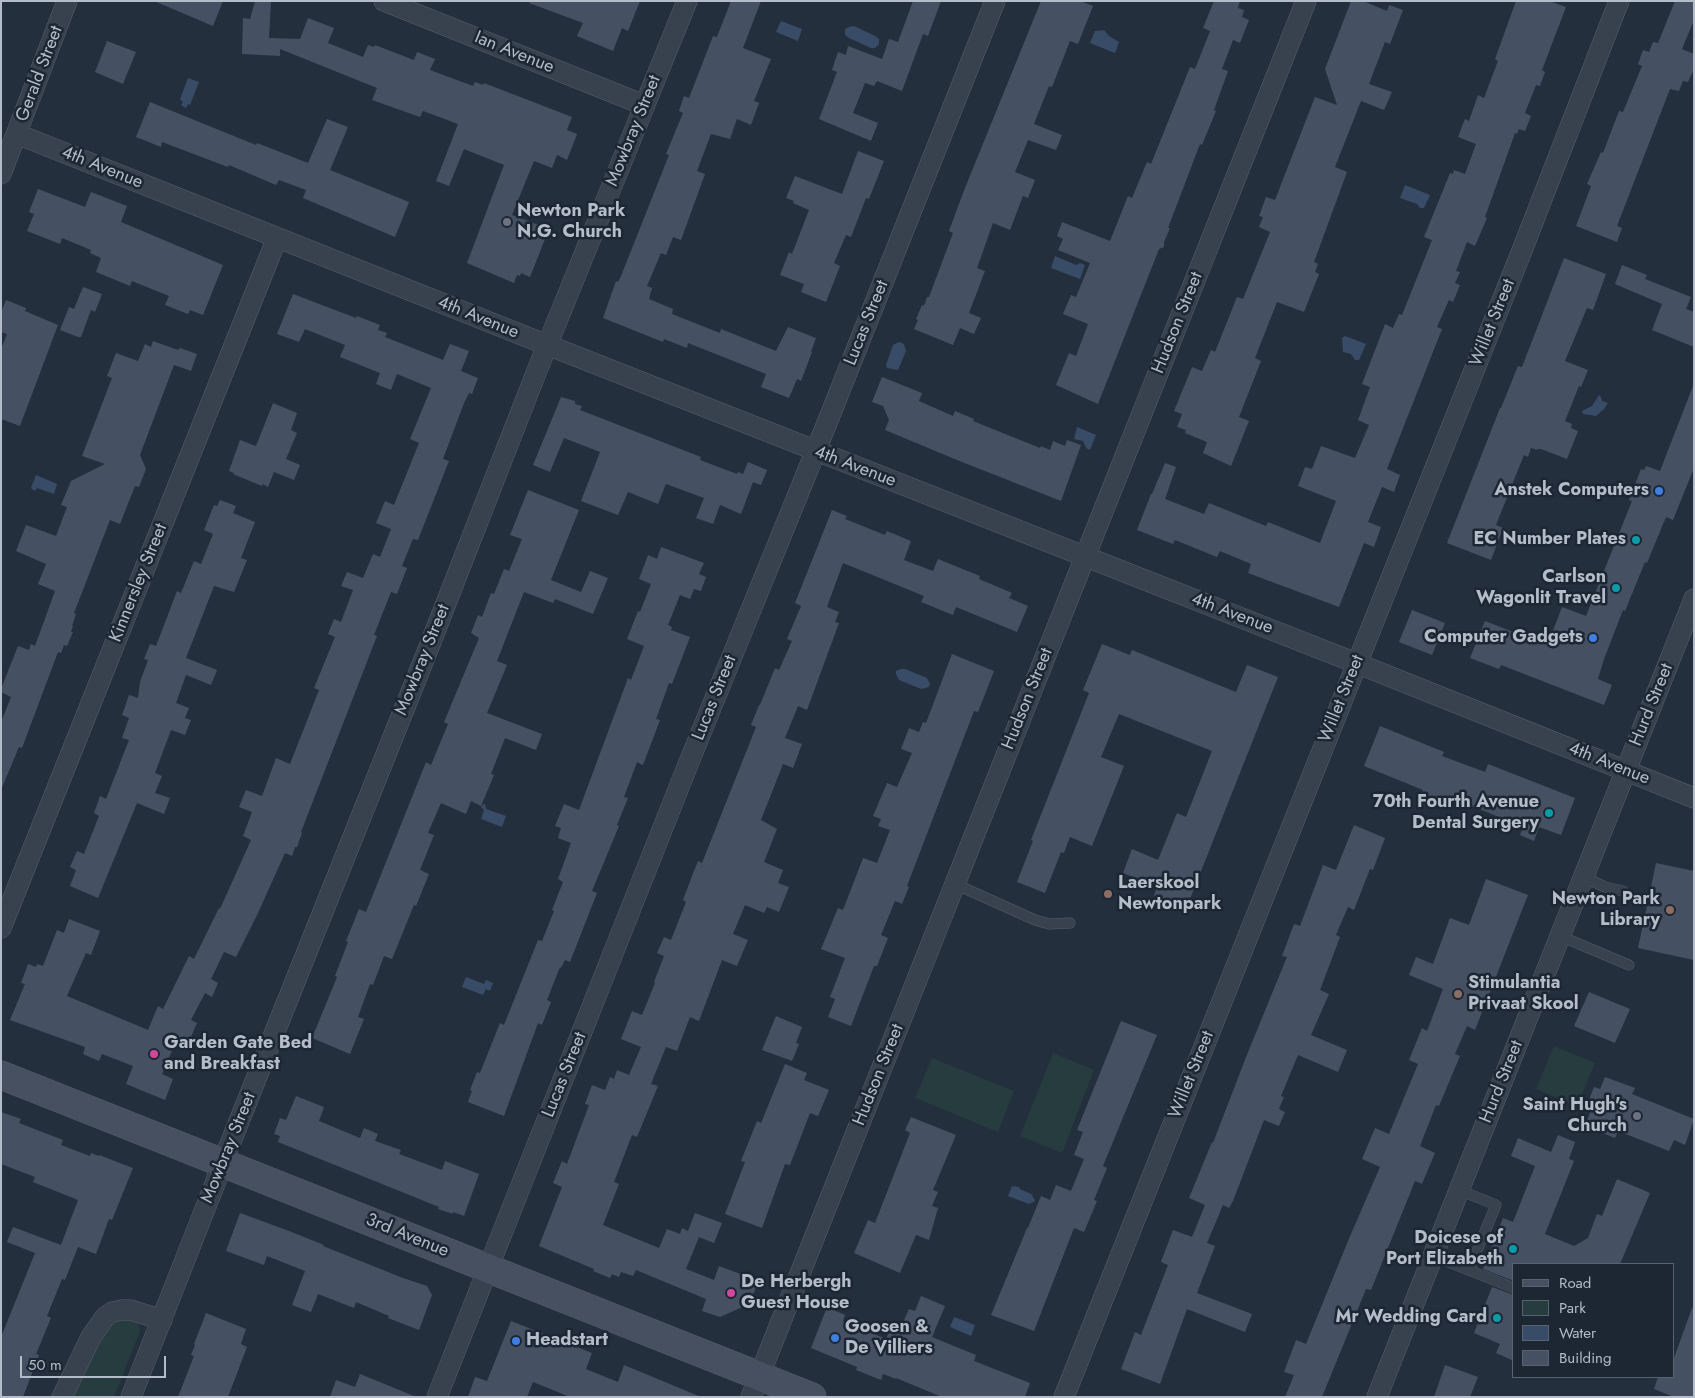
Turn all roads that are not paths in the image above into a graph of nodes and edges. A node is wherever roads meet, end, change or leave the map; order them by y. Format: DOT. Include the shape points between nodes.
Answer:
graph roads {
  1 [pos="67,1"];
  2 [pos="384,1"];
  3 [pos="687,1"];
  4 [pos="995,1"];
  5 [pos="1306,1"];
  6 [pos="1619,1"];
  7 [pos="644,105"];
  8 [pos="17,134"];
  9 [pos="1,174"];
  10 [pos="277,238"];
  11 [pos="547,345"];
  12 [pos="815,451"];
  13 [pos="1085,556"];
  14 [pos="1694,599"];
  15 [pos="1356,663"];
  16 [pos="1626,770"];
  17 [pos="1694,798"];
  18 [pos="1584,877"];
  19 [pos="955,884"];
  20 [pos="1623,890"];
  21 [pos="1070,923"];
  22 [pos="1,928"];
  23 [pos="1560,936"];
  24 [pos="1629,965"];
  25 [pos="1,1075"];
  26 [pos="221,1163"];
  27 [pos="1459,1190"];
  28 [pos="1433,1256"];
  29 [pos="488,1268"];
  30 [pos="1469,1270"];
  31 [pos="1512,1287"];
  32 [pos="162,1320"];
  33 [pos="756,1386"];
  34 [pos="62,1397"];
  35 [pos="131,1397"];
  36 [pos="437,1397"];
  37 [pos="812,1397"];
  38 [pos="1064,1397"];
  39 [pos="1377,1397"];
  1 -- 8 [label="street, Gerald Street"];
  2 -- 7 [label="street, Ian Avenue"];
  3 -- 7 [label="street, Mowbray Street"];
  4 -- 12 [label="street, Lucas Street"];
  5 -- 13 [label="street, Hudson Street"];
  6 -- 15 [label="street, Willet Street"];
  7 -- 11 [label="street, Mowbray Street"];
  8 -- 9 [label="street, Gerald Street"];
  8 -- 10 [label="street, 4th Avenue"];
  10 -- 11 [label="street, 4th Avenue"];
  10 -- 22 [label="street, Kinnersley Street"];
  11 -- 12 [label="street, 4th Avenue"];
  11 -- 26 [label="street, Mowbray Street"];
  12 -- 13 [label="street, 4th Avenue"];
  12 -- 29 [label="street, Lucas Street"];
  13 -- 15 [label="street, 4th Avenue"];
  13 -- 19 [label="street, Hudson Street"];
  14 -- 16 [label="street, Hurd Street"];
  15 -- 16 [label="street, 4th Avenue"];
  15 -- 38 [label="street, Willet Street"];
  16 -- 17 [label="street, 4th Avenue"];
  16 -- 18 [label="street, Hurd Street"];
  18 -- 20 [label="lane" via="1605,887"];
  18 -- 23 [label="street, Hurd Street"];
  19 -- 21 [label="lane" via="1035,920 1049,924"];
  19 -- 33 [label="street, Hudson Street"];
  23 -- 24 [label="lane"];
  23 -- 27 [label="street, Hurd Street"];
  25 -- 26 [label="street, 3rd Avenue"];
  26 -- 29 [label="street, 3rd Avenue"];
  26 -- 32 [label="street, Mowbray Street"];
  27 -- 28 [label="street, Hurd Street"];
  27 -- 30 [label="lane" via="1496,1205"];
  28 -- 30 [label="lane"];
  28 -- 39 [label="street, Hurd Street"];
  29 -- 33 [label="street, 3rd Avenue"];
  29 -- 36 [label="street, Lucas Street"];
  30 -- 31 [label="lane"];
  32 -- 34 [label="street" via="131,1310 112,1312 105,1317 91,1337"];
  32 -- 35 [label="street, Mowbray Street"];
  33 -- 37 [label="street, 3rd Avenue"];
}
